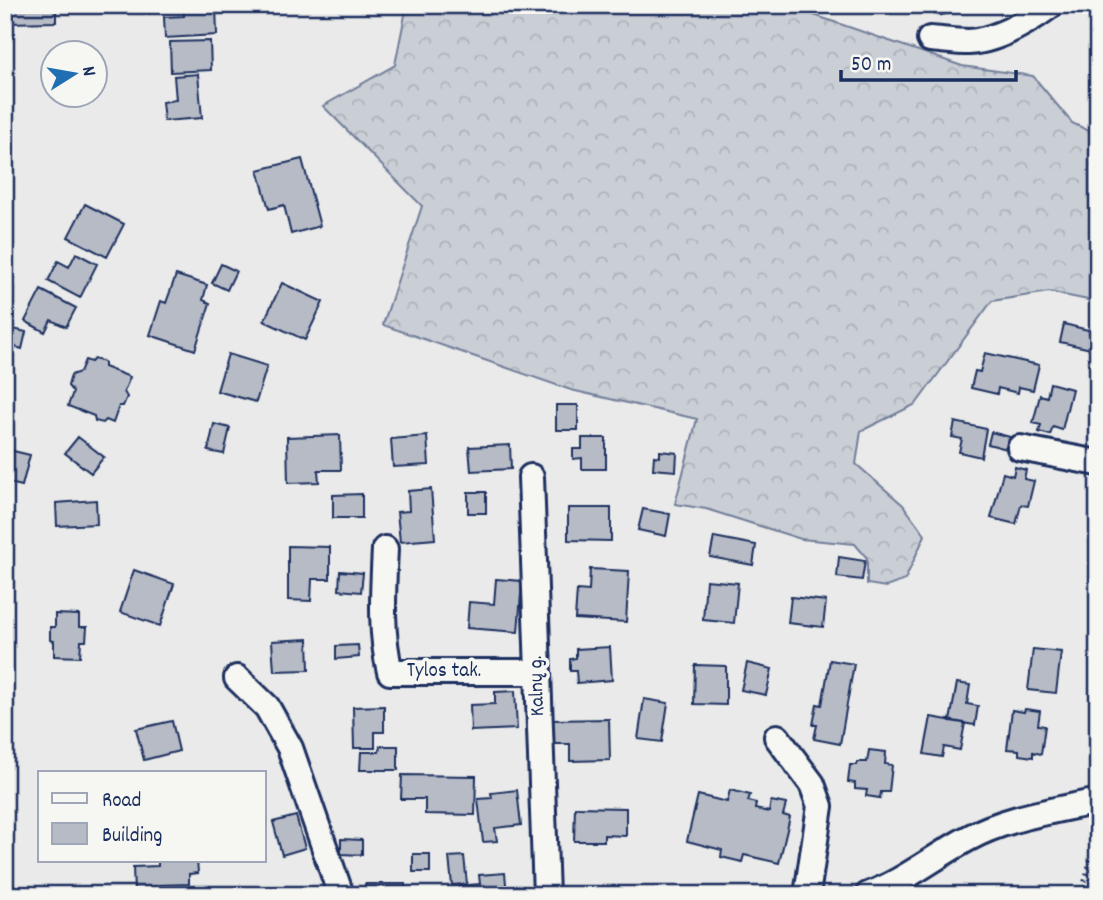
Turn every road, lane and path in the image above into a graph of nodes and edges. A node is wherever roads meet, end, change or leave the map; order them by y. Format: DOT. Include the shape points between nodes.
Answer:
graph roads {
  1 [pos="1051,5"];
  2 [pos="930,40"];
  3 [pos="1020,448"];
  4 [pos="1098,463"];
  5 [pos="531,477"];
  6 [pos="385,550"];
  7 [pos="538,672"];
  8 [pos="237,678"];
  9 [pos="776,737"];
  10 [pos="1098,801"];
  11 [pos="1090,860"];
  12 [pos="341,895"];
  13 [pos="546,895"];
  14 [pos="807,895"];
  15 [pos="868,895"];
  16 [pos="1020,895"];
  17 [pos="1049,895"];
  18 [pos="1081,895"];
  1 -- 2 [label="street" via="1031,20 971,42"];
  3 -- 4 [label="street"];
  5 -- 7 [label="street, Kalnų g."];
  6 -- 7 [label="street, Tylos tak." via="382,620 390,672"];
  7 -- 13 [label="street, Kalnų g."];
  8 -- 12 [label="street" via="267,707 290,748"];
  9 -- 14 [label="street" via="812,784 820,806"];
  10 -- 15 [label="street" via="1011,821 969,837"];
  11 -- 18 [label="path"];
  16 -- 17 [label="path" via="1029,890"];
}
